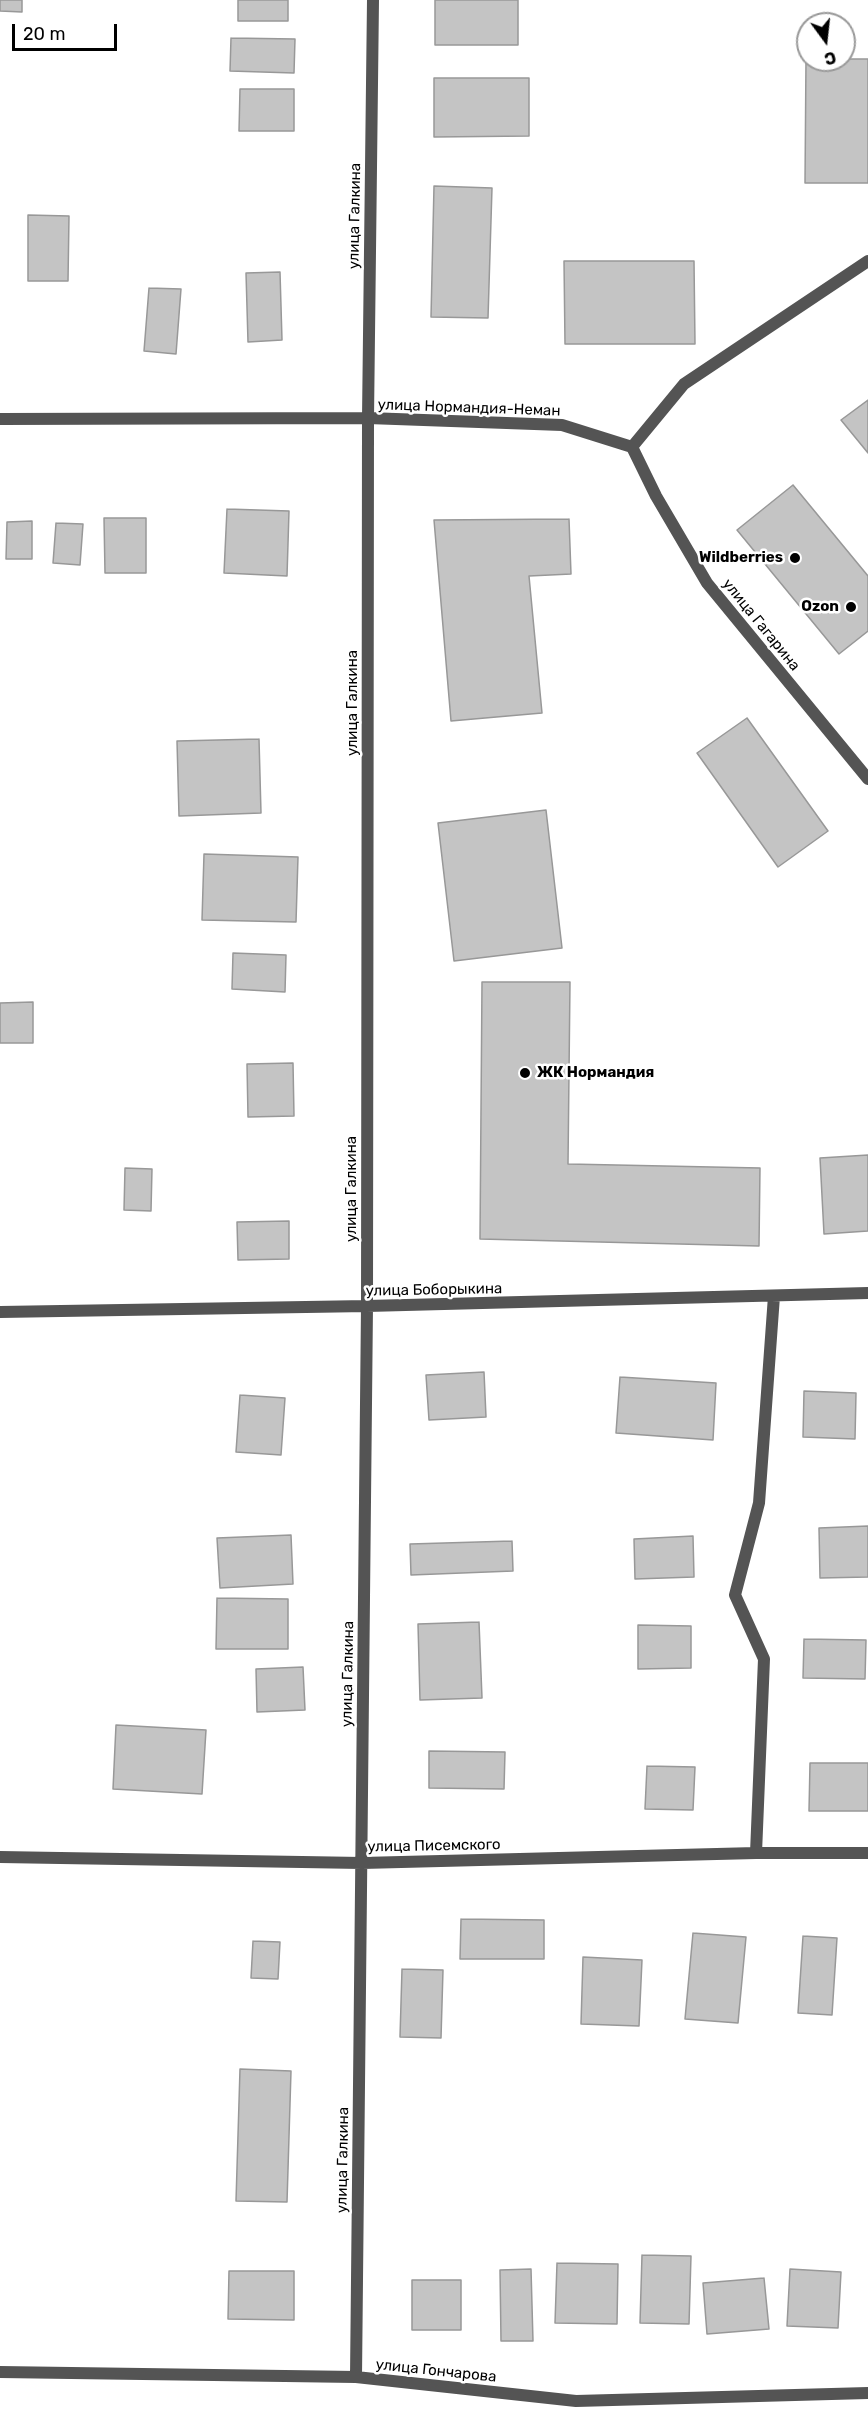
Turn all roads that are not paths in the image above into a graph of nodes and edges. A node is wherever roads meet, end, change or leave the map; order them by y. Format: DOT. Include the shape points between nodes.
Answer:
graph roads {
  1 [pos="373,0"];
  2 [pos="868,261"];
  3 [pos="368,418"];
  4 [pos="0,419"];
  5 [pos="632,447"];
  6 [pos="868,779"];
  7 [pos="868,1293"];
  8 [pos="774,1296"];
  9 [pos="367,1306"];
  10 [pos="0,1312"];
  11 [pos="756,1853"];
  12 [pos="868,1853"];
  13 [pos="0,1857"];
  14 [pos="362,1863"];
  15 [pos="0,2372"];
  16 [pos="356,2377"];
  17 [pos="868,2393"];
  1 -- 3 [label="street, улица Галкина"];
  2 -- 5 [label="street" via="684,384"];
  3 -- 4 [label="street, улица Нормандия-Неман"];
  3 -- 5 [label="street, улица Нормандия-Неман" via="562,425"];
  3 -- 9 [label="street, улица Галкина"];
  5 -- 6 [label="street, улица Гагарина" via="707,583"];
  7 -- 8 [label="street, улица Боборыкина"];
  8 -- 9 [label="street, улица Боборыкина"];
  8 -- 11 [label="street" via="759,1503 735,1595 764,1659"];
  9 -- 10 [label="street, улица Боборыкина"];
  9 -- 14 [label="street, улица Галкина"];
  11 -- 12 [label="street, улица Писемского"];
  11 -- 14 [label="street, улица Писемского"];
  13 -- 14 [label="street, улица Писемского"];
  14 -- 16 [label="street, улица Галкина"];
  15 -- 16 [label="street, улица Гончарова"];
  16 -- 17 [label="street, улица Гончарова" via="576,2401"];
}
